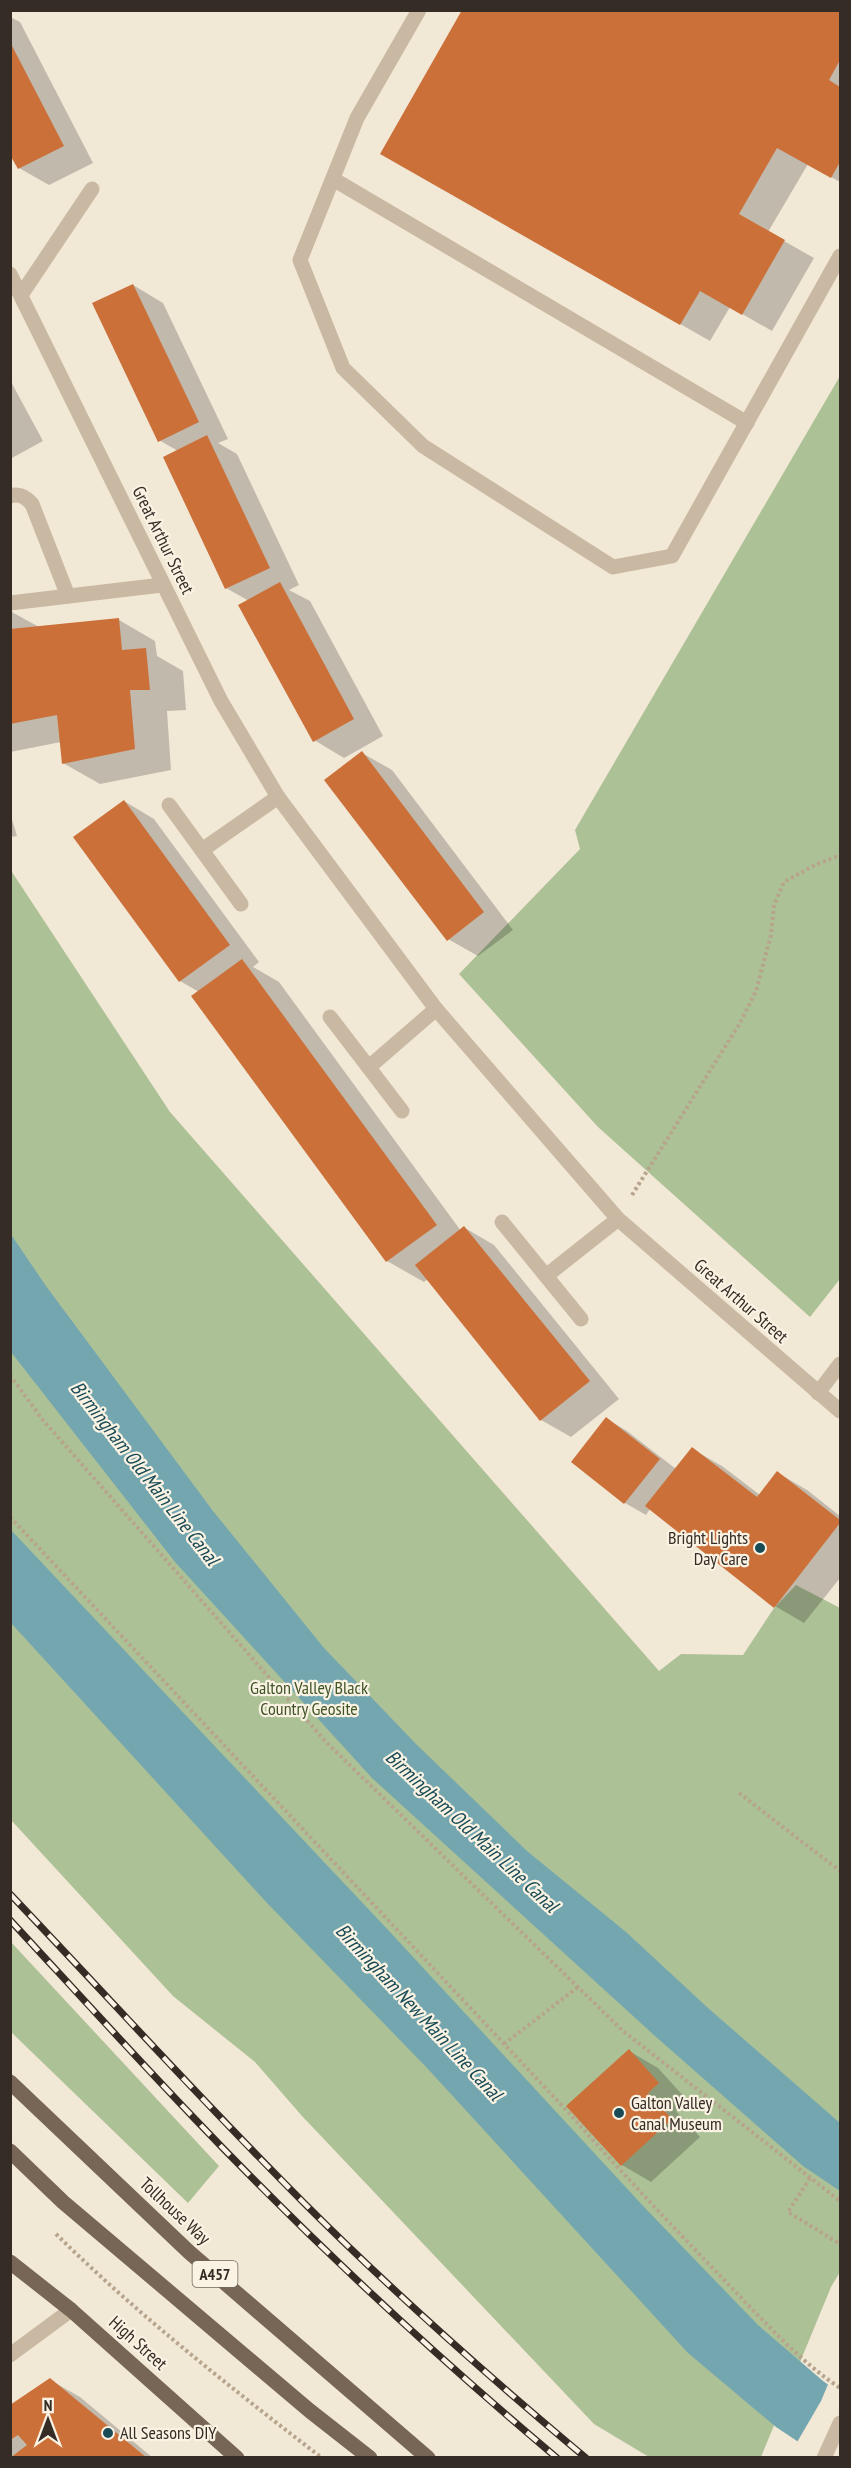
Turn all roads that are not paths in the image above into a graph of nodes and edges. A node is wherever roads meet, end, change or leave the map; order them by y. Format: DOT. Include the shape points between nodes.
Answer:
graph roads {
  1 [pos="419,10"];
  2 [pos="333,179"];
  3 [pos="92,189"];
  4 [pos="840,256"];
  5 [pos="10,274"];
  6 [pos="21,295"];
  7 [pos="747,423"];
  8 [pos="10,496"];
  9 [pos="162,585"];
  10 [pos="68,596"];
  11 [pos="10,603"];
  12 [pos="278,797"];
  13 [pos="169,805"];
  14 [pos="202,850"];
  15 [pos="241,904"];
  16 [pos="436,1010"];
  17 [pos="330,1017"];
  18 [pos="369,1067"];
  19 [pos="402,1111"];
  20 [pos="618,1219"];
  21 [pos="502,1222"];
  22 [pos="546,1276"];
  23 [pos="581,1318"];
  24 [pos="840,1364"];
  25 [pos="818,1393"];
  26 [pos="840,1411"];
  27 [pos="10,2082"];
  28 [pos="10,2151"];
  29 [pos="10,2262"];
  30 [pos="71,2310"];
  31 [pos="10,2355"];
  32 [pos="840,2422"];
  33 [pos="237,2457"];
  34 [pos="370,2457"];
  35 [pos="428,2457"];
  36 [pos="824,2457"];
  1 -- 2 [label="street" via="357,118"];
  2 -- 7 [label="street"];
  2 -- 7 [label="street" via="300,260 343,368 423,446 613,567 672,556"];
  3 -- 6 [label="street"];
  4 -- 7 [label="street"];
  5 -- 6 [label="street, Great Arthur Street"];
  6 -- 9 [label="street, Great Arthur Street"];
  8 -- 10 [label="street" via="26,497 32,504"];
  9 -- 10 [label="street"];
  9 -- 12 [label="street, Great Arthur Street" via="222,701"];
  10 -- 11 [label="street"];
  12 -- 14 [label="street"];
  12 -- 16 [label="street, Great Arthur Street"];
  13 -- 14 [label="street"];
  14 -- 15 [label="street"];
  16 -- 18 [label="street"];
  16 -- 20 [label="street, Great Arthur Street"];
  17 -- 18 [label="street"];
  18 -- 19 [label="street"];
  20 -- 22 [label="street"];
  20 -- 25 [label="street, Great Arthur Street"];
  21 -- 22 [label="street"];
  22 -- 23 [label="street"];
  24 -- 25 [label="street"];
  25 -- 26 [label="street, Great Arthur Street"];
  27 -- 35 [label="main road, Tollhouse Way / A457" via="189,2252"];
  28 -- 34 [label="main road, A457" via="63,2202"];
  29 -- 30 [label="main road, High Street"];
  30 -- 31 [label="street"];
  30 -- 33 [label="main road, High Street"];
  32 -- 36 [label="street"];
}
